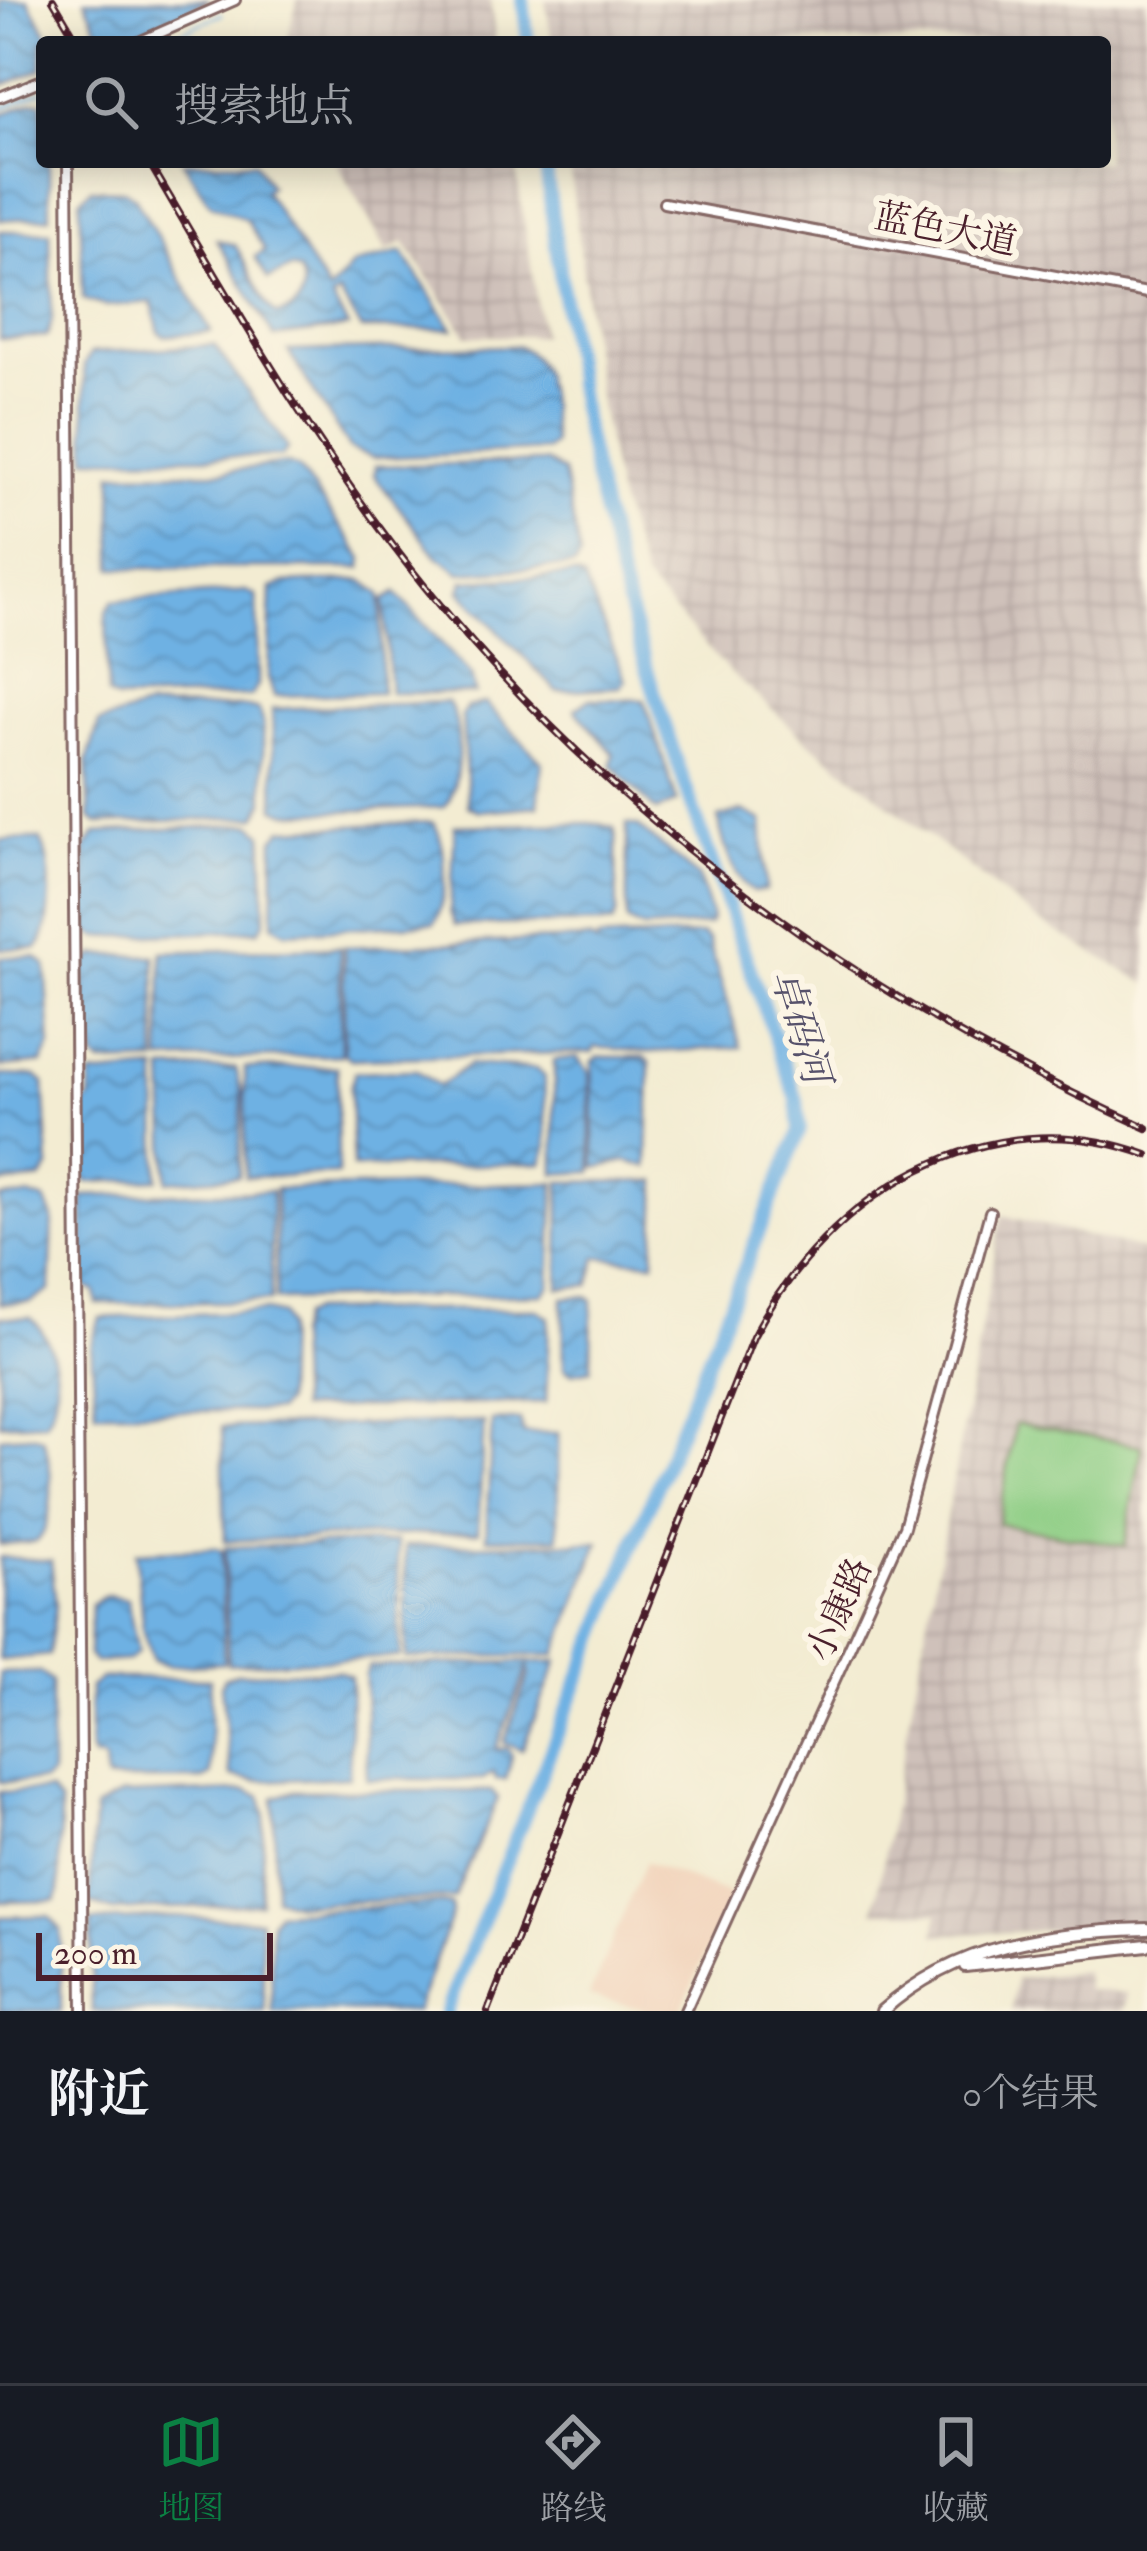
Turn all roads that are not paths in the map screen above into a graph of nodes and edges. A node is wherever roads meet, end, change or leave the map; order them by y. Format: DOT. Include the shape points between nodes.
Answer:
graph roads {
  1 [pos="236,0"];
  2 [pos="153,36"];
  3 [pos="36,83"];
  4 [pos="0,98"];
  5 [pos="68,168"];
  6 [pos="664,203"];
  7 [pos="1147,293"];
  8 [pos="990,1212"];
  9 [pos="1147,1929"];
  10 [pos="1147,1946"];
  11 [pos="944,1970"];
  12 [pos="83,2011"];
  13 [pos="686,2011"];
  14 [pos="882,2011"];
  1 -- 2 [label="street"];
  3 -- 4 [label="street"];
  5 -- 12 [label="street"];
  6 -- 7 [label="street, 蓝色大道"];
  8 -- 13 [label="street, 小康路" via="904,1527"];
  9 -- 11 [label="main road" via="1006,1942"];
  10 -- 11 [label="main road"];
  11 -- 14 [label="main road"];
}
